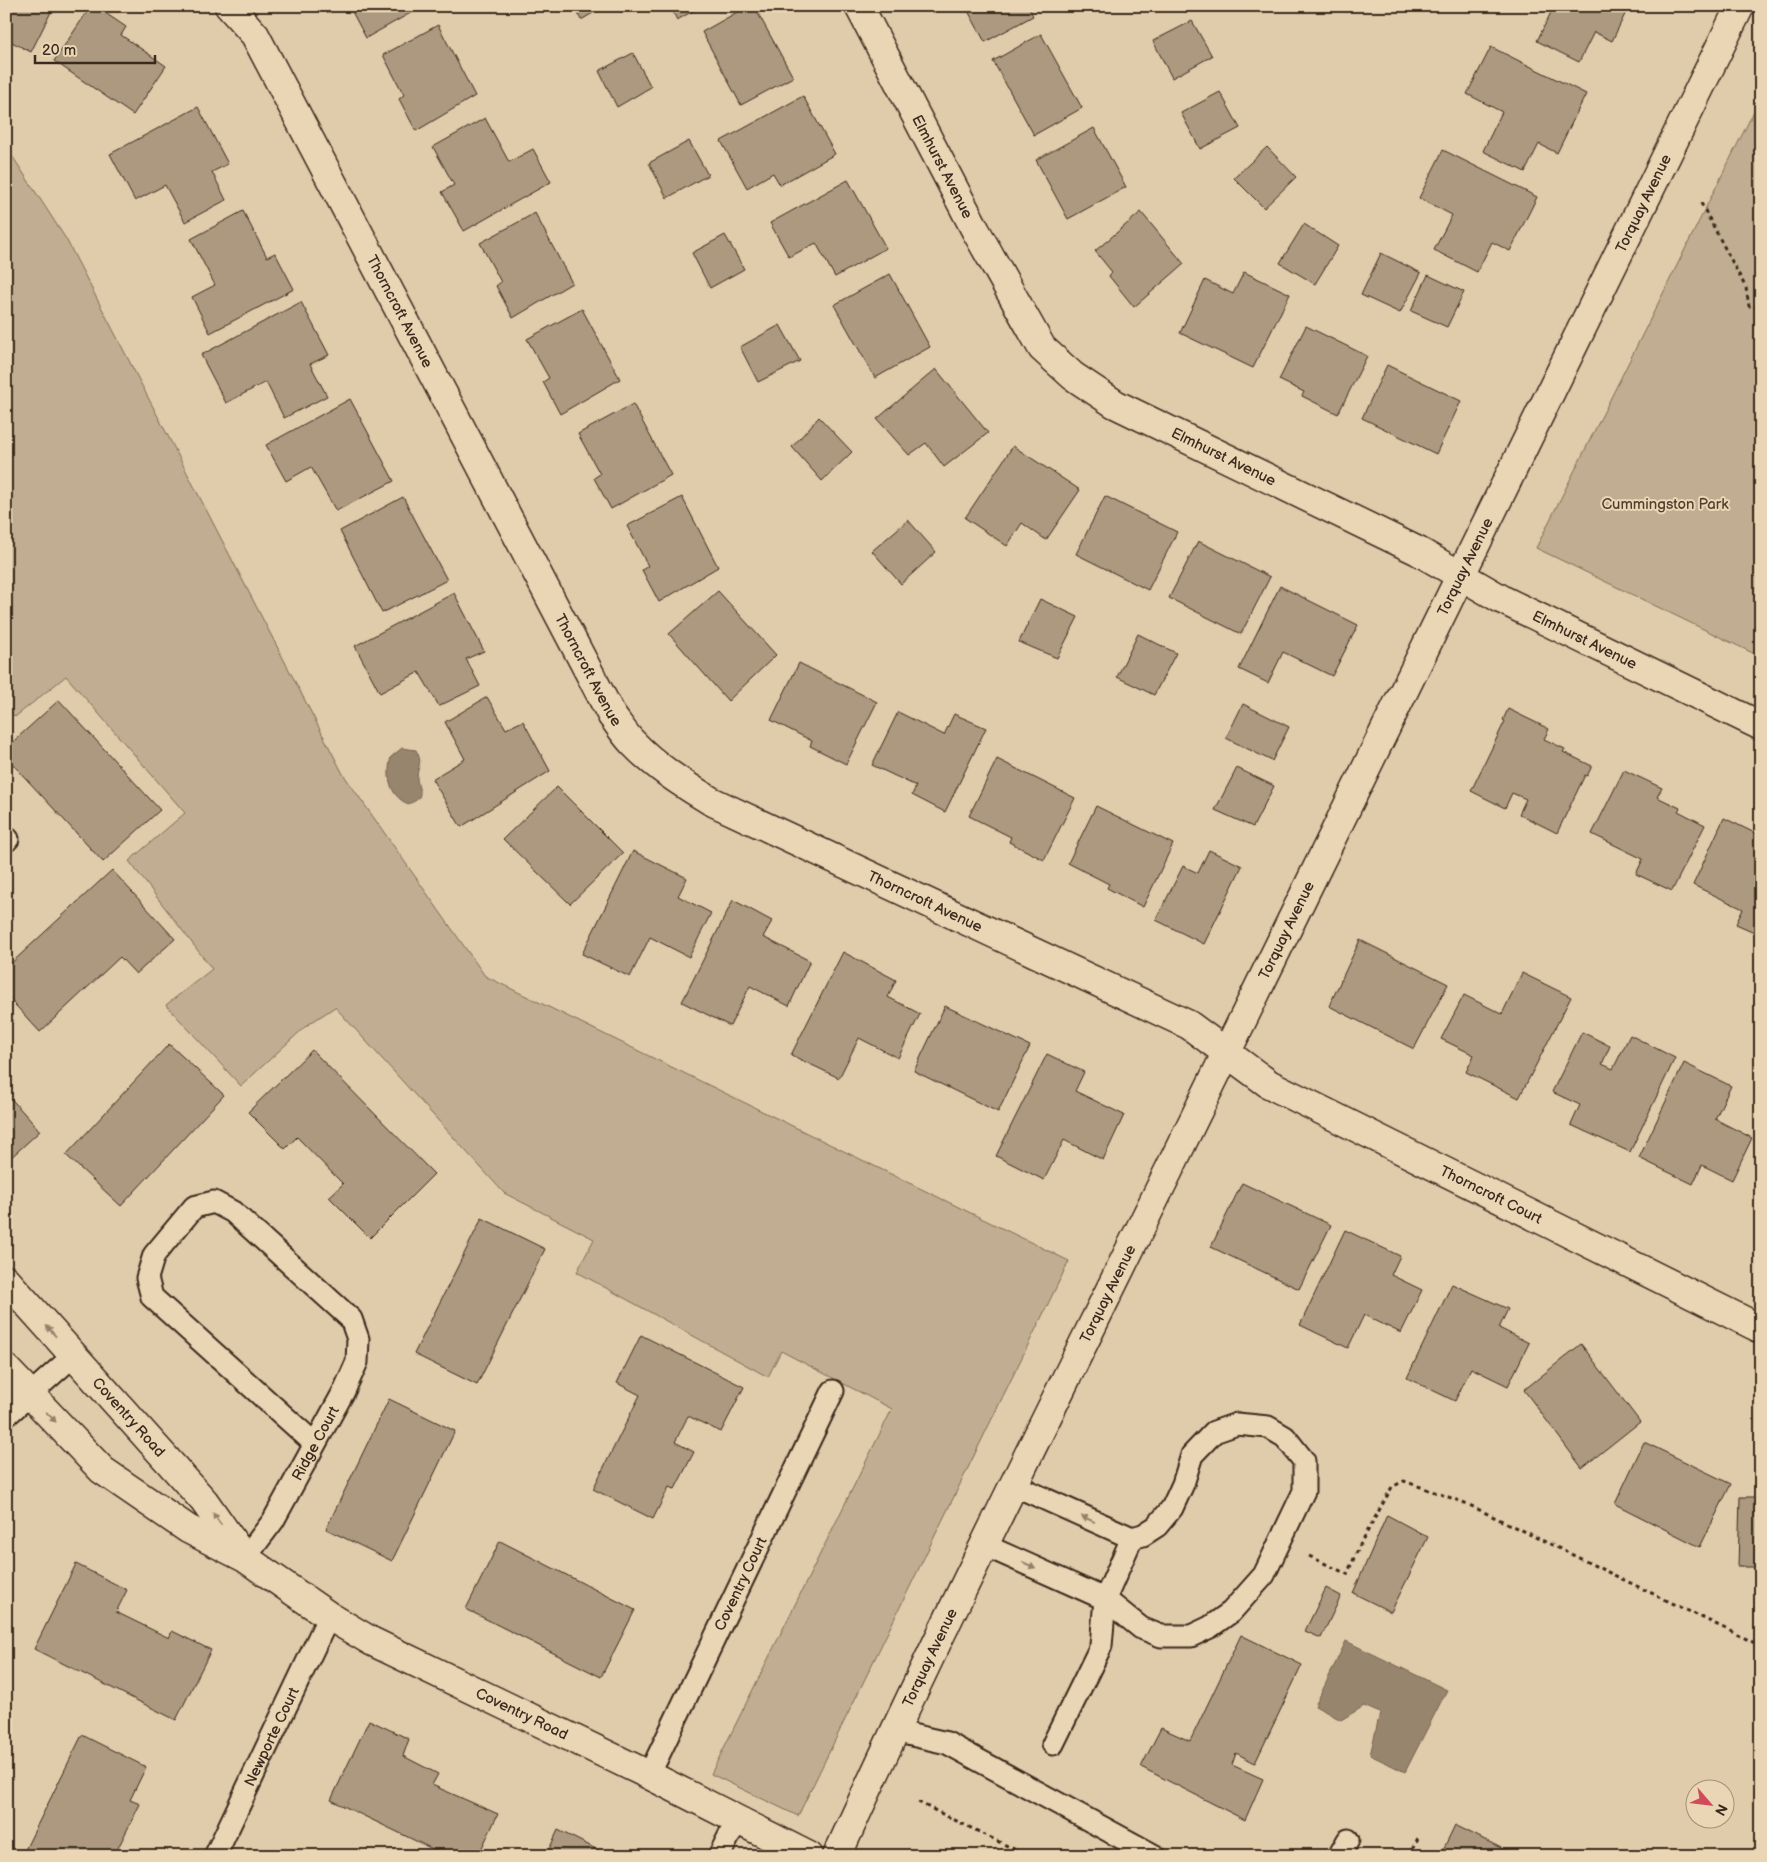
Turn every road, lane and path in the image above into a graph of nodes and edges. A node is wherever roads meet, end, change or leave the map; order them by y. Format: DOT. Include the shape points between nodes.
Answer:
graph roads {
  1 [pos="229,6"];
  2 [pos="859,6"];
  3 [pos="1740,6"];
  4 [pos="1701,202"];
  5 [pos="1761,309"];
  6 [pos="1462,575"];
  7 [pos="1761,726"];
  8 [pos="1226,1053"];
  9 [pos="6,1280"];
  10 [pos="1761,1329"];
  11 [pos="73,1356"];
  12 [pos="6,1369"];
  13 [pos="834,1391"];
  14 [pos="29,1394"];
  15 [pos="6,1416"];
  16 [pos="316,1444"];
  17 [pos="1014,1485"];
  18 [pos="1132,1538"];
  19 [pos="1280,1542"];
  20 [pos="984,1545"];
  21 [pos="245,1558"];
  22 [pos="1105,1599"];
  23 [pos="329,1616"];
  24 [pos="1761,1646"];
  25 [pos="894,1731"];
  26 [pos="1053,1744"];
  27 [pos="648,1775"];
  28 [pos="918,1802"];
  29 [pos="737,1820"];
  30 [pos="1418,1836"];
  31 [pos="215,1856"];
  32 [pos="719,1856"];
  33 [pos="808,1856"];
  34 [pos="837,1856"];
  35 [pos="1028,1856"];
  36 [pos="1156,1856"];
  37 [pos="1409,1856"];
  1 -- 8 [label="street, Thorncroft Avenue" via="255,35 612,716 632,742 680,783 711,800 1189,1025"];
  2 -- 6 [label="street, Elmhurst Avenue" via="1042,348 1073,376 1115,404"];
  3 -- 6 [label="street, Torquay Avenue"];
  4 -- 5 [label="path" via="1746,288 1749,306"];
  6 -- 7 [label="street, Elmhurst Avenue" via="1503,600"];
  6 -- 8 [label="street, Torquay Avenue"];
  8 -- 10 [label="street, Thorncroft Court" via="1269,1084"];
  8 -- 17 [label="street, Torquay Avenue"];
  11 -- 9 [label="street, Coventry Road, one-way"];
  11 -- 14 [label="lane"];
  21 -- 11 [label="street, Coventry Road, one-way" via="204,1502"];
  12 -- 14 [label="street, Coventry Road"];
  13 -- 27 [label="lane, Coventry Court"];
  14 -- 15 [label="lane"];
  14 -- 21 [label="street, Coventry Road, one-way" via="102,1470 188,1529"];
  16 -- 16 [label="lane, Ridge Court" via="357,1362 358,1339 351,1319 233,1212 214,1202 194,1207 154,1255 147,1278 152,1298"];
  16 -- 21 [label="lane, Ridge Court" via="273,1521"];
  18 -- 17 [label="lane, one-way"];
  17 -- 20 [label="street, Torquay Avenue"];
  18 -- 19 [label="lane" via="1157,1526 1172,1508 1192,1455 1214,1432 1237,1424 1268,1427 1286,1437 1304,1461 1304,1490"];
  18 -- 22 [label="lane"];
  19 -- 22 [label="lane" via="1264,1576 1231,1612 1191,1636 1161,1636 1141,1628"];
  19 -- 24 [label="path" via="1347,1574 1392,1487 1404,1481 1465,1503"];
  20 -- 22 [label="lane, one-way"];
  20 -- 25 [label="street, Torquay Avenue"];
  21 -- 23 [label="street, Coventry Road"];
  22 -- 26 [label="lane" via="1101,1646"];
  23 -- 27 [label="street, Coventry Road" via="371,1640"];
  23 -- 31 [label="lane, Newporte Court"];
  25 -- 34 [label="street, Torquay Avenue"];
  25 -- 36 [label="lane" via="947,1743"];
  27 -- 29 [label="street, Coventry Road"];
  28 -- 35 [label="path"];
  29 -- 32 [label="lane"];
  29 -- 33 [label="street, Coventry Road"];
  30 -- 37 [label="path"];
}
